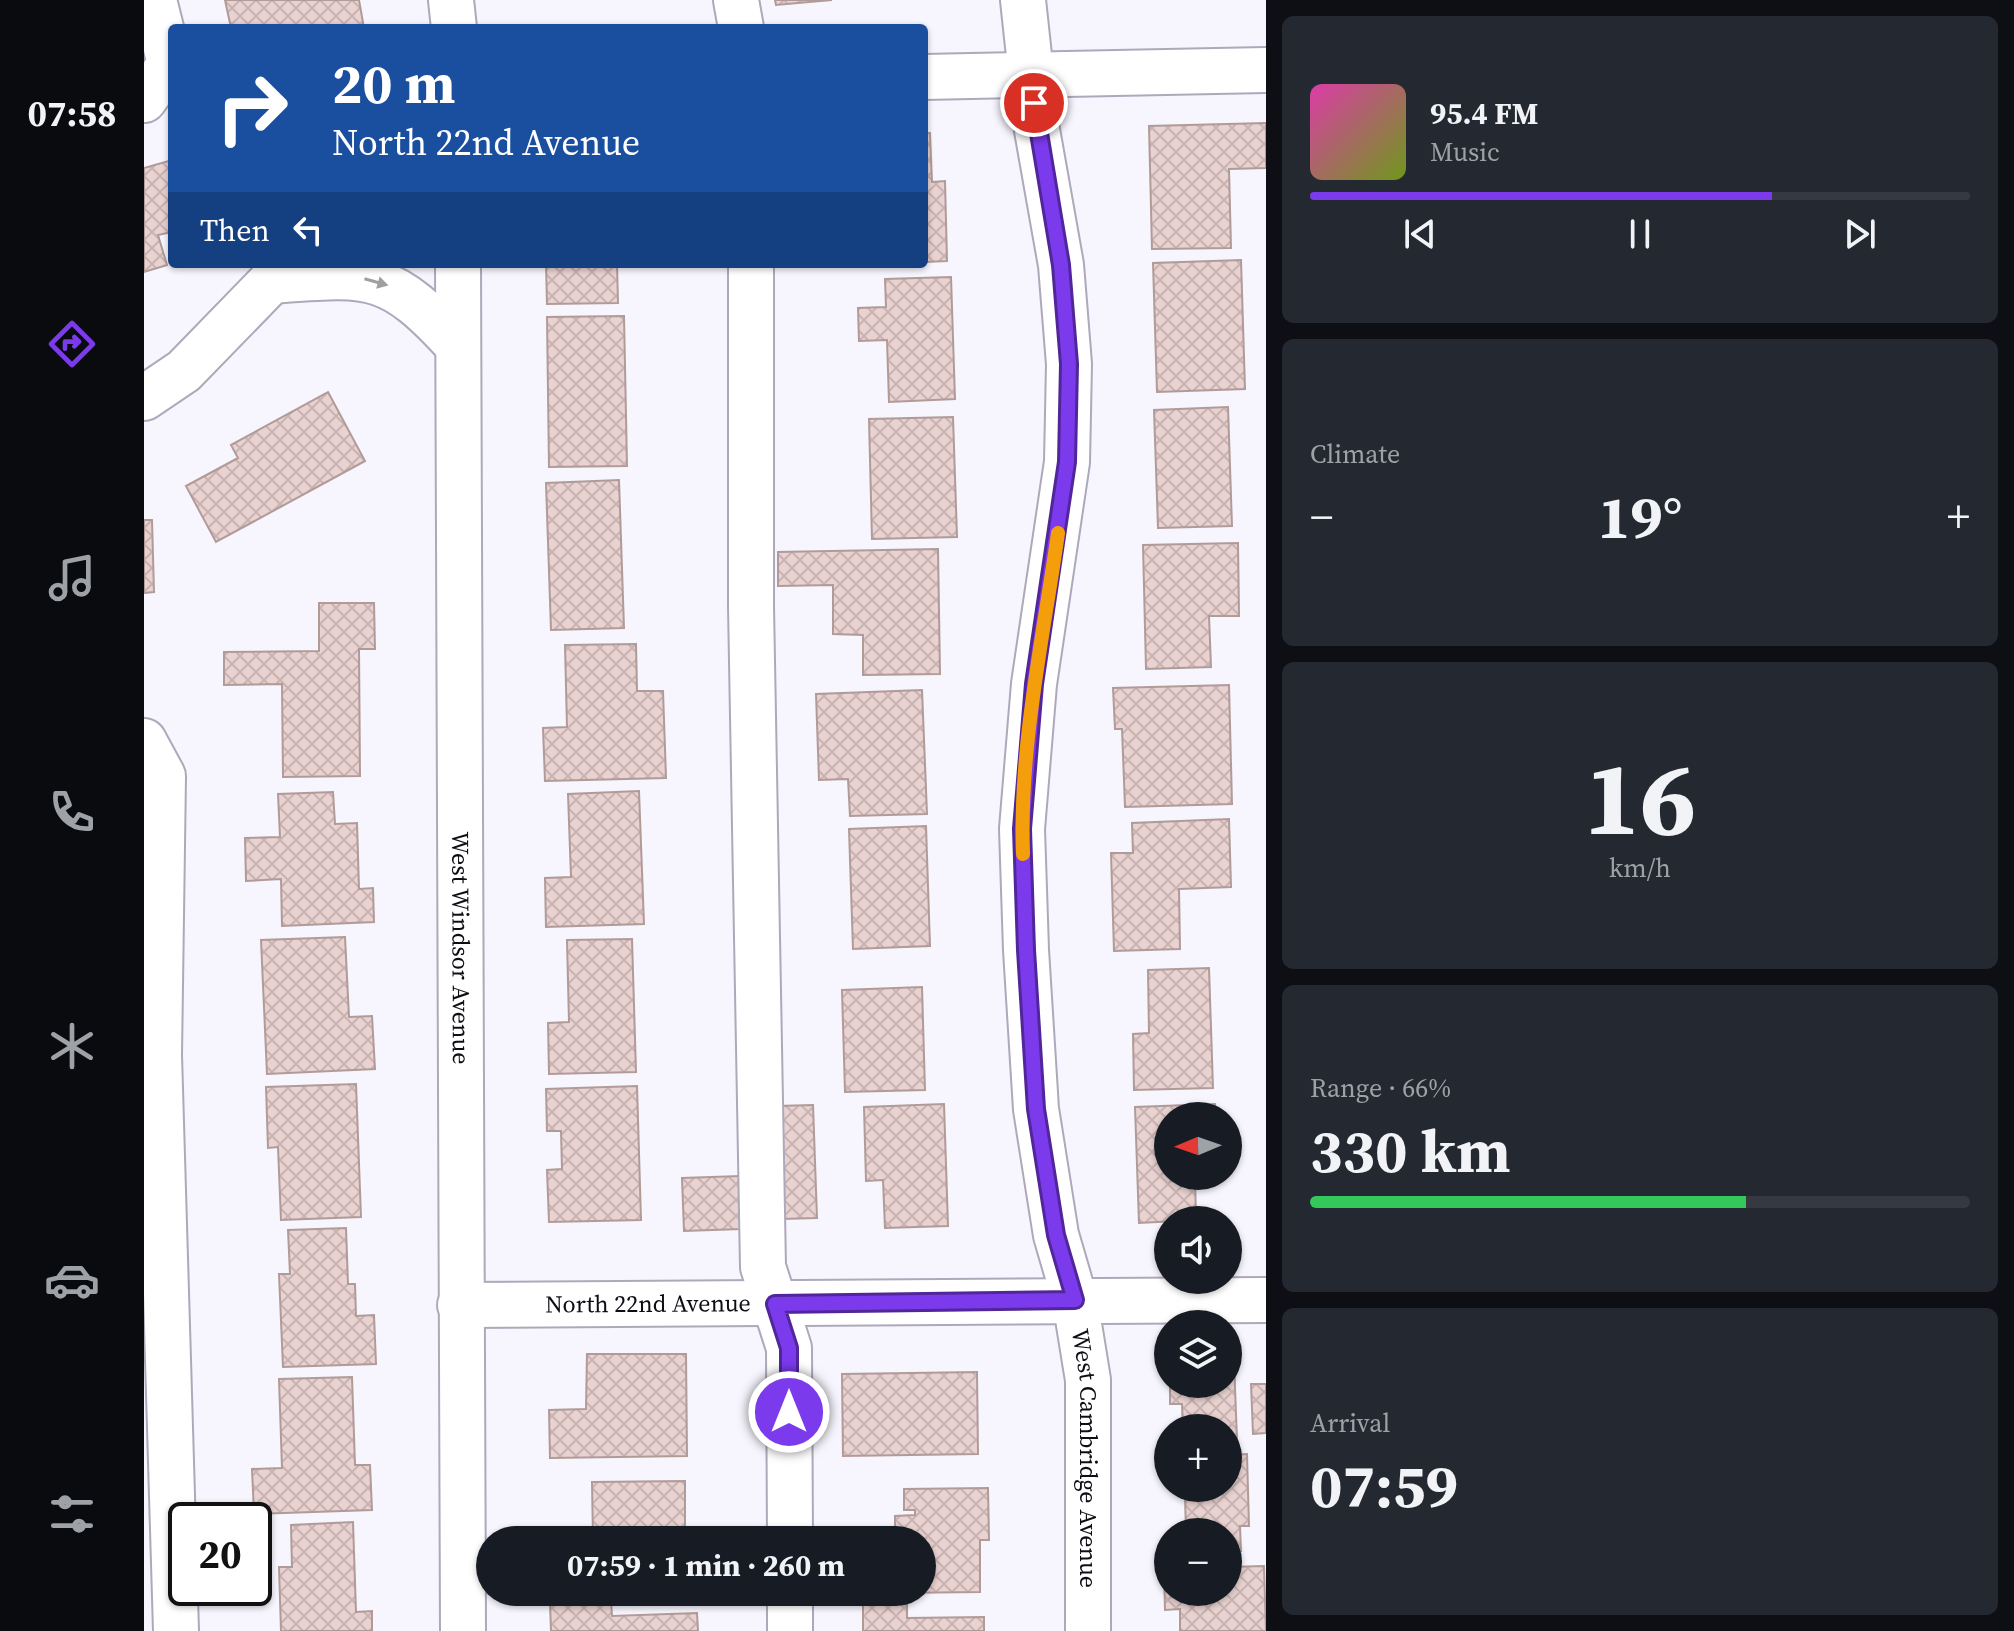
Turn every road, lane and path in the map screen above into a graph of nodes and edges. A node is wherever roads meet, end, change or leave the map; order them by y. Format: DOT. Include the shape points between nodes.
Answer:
graph roads {
  1 [pos="154,0"];
  2 [pos="451,0"];
  3 [pos="736,0"];
  4 [pos="1023,0"];
  5 [pos="454,24"];
  6 [pos="740,24"];
  7 [pos="168,56"];
  8 [pos="168,67"];
  9 [pos="1266,70"];
  10 [pos="1030,75"];
  11 [pos="928,77"];
  12 [pos="144,100"];
  13 [pos="458,268"];
  14 [pos="751,268"];
  15 [pos="279,273"];
  16 [pos="458,346"];
  17 [pos="144,398"];
  18 [pos="144,741"];
  19 [pos="1075,1300"];
  20 [pos="1266,1300"];
  21 [pos="775,1304"];
  22 [pos="460,1305"];
  23 [pos="790,1526"];
  24 [pos="790,1606"];
  25 [pos="176,1631"];
  26 [pos="463,1631"];
  27 [pos="790,1631"];
  28 [pos="1088,1631"];
  1 -- 7 [label="street"];
  2 -- 5 [label="street"];
  3 -- 6 [label="street"];
  4 -- 10 [label="street, West Cambridge Avenue"];
  8 -- 12 [label="street"];
  9 -- 10 [label="street"];
  10 -- 11 [label="street"];
  10 -- 19 [label="street, West Cambridge Avenue" via="1061,265 1069,364 1067,462 1034,684 1022,829 1026,950 1036,1109 1056,1235"];
  13 -- 16 [label="street, West Windsor Avenue"];
  14 -- 21 [label="street" via="751,606 763,1267"];
  15 -- 16 [label="street, one-way" via="380,281 425,310"];
  15 -- 17 [label="street" via="184,371"];
  16 -- 22 [label="street, West Windsor Avenue"];
  18 -- 25 [label="street" via="163,776 159,1055"];
  19 -- 20 [label="street, North 22nd Avenue"];
  19 -- 21 [label="street, North 22nd Avenue"];
  19 -- 28 [label="street, West Cambridge Avenue" via="1088,1380"];
  21 -- 22 [label="street, North 22nd Avenue"];
  21 -- 23 [label="street" via="789,1348"];
  22 -- 26 [label="street, West Windsor Avenue"];
  24 -- 27 [label="street"];
}
